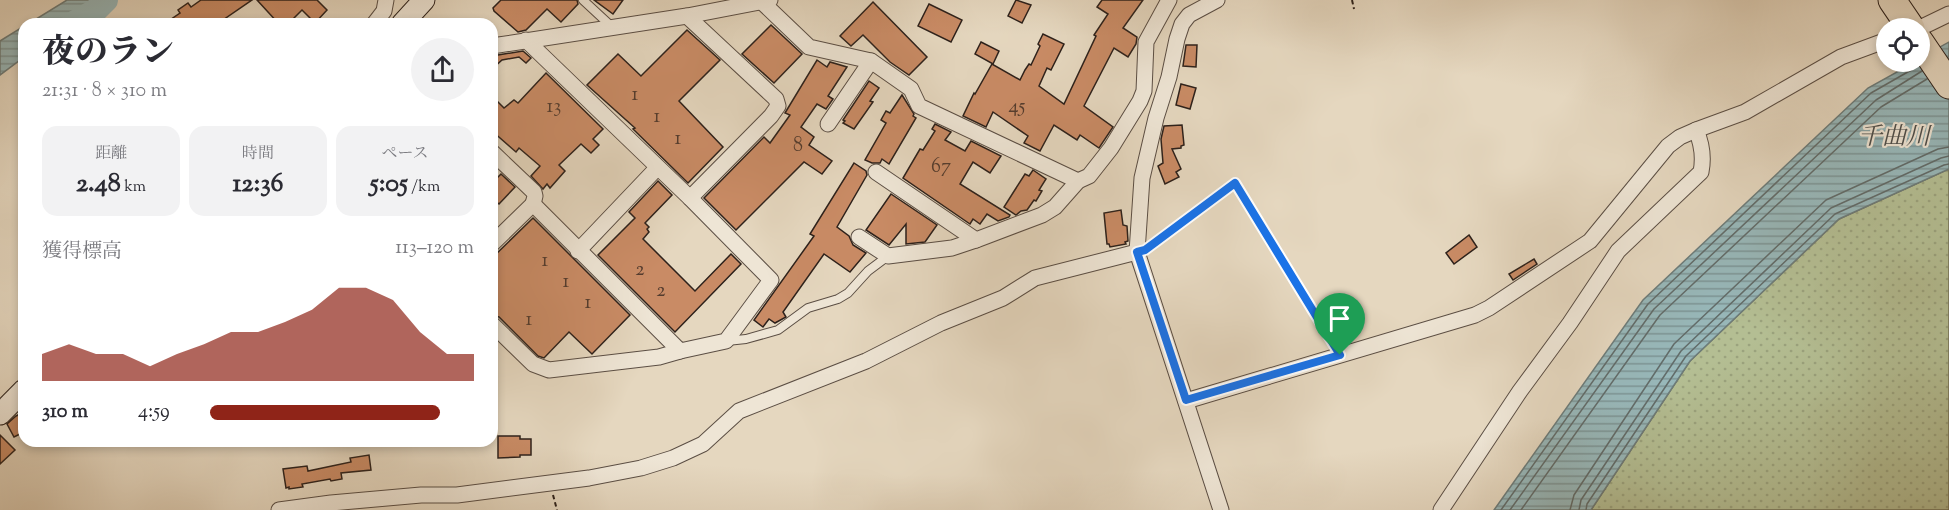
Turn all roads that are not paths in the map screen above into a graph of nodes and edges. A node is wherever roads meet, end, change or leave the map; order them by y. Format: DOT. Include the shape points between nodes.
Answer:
graph roads {
  1 [pos="386,0"];
  2 [pos="424,0"];
  3 [pos="583,0"];
  4 [pos="1168,0"];
  5 [pos="1217,0"];
  6 [pos="767,1"];
  7 [pos="736,4"];
  8 [pos="1949,14"];
  9 [pos="687,16"];
  10 [pos="379,18"];
  11 [pos="408,18"];
  12 [pos="1906,18"];
  13 [pos="611,26"];
  14 [pos="526,40"];
  15 [pos="1876,44"];
  16 [pos="498,45"];
  17 [pos="1930,57"];
  18 [pos="871,61"];
  19 [pos="1949,85"];
  20 [pos="828,124"];
  21 [pos="1696,130"];
  22 [pos="498,158"];
  23 [pos="657,168"];
  24 [pos="876,172"];
  25 [pos="1078,180"];
  26 [pos="690,198"];
  27 [pos="533,204"];
  28 [pos="859,237"];
  29 [pos="498,238"];
  30 [pos="976,240"];
  31 [pos="578,251"];
  32 [pos="1137,252"];
  33 [pos="888,256"];
  34 [pos="498,330"];
  35 [pos="726,341"];
  36 [pos="680,351"];
  37 [pos="18,396"];
  38 [pos="1186,400"];
  39 [pos="0,414"];
  40 [pos="279,510"];
  41 [pos="1221,510"];
  42 [pos="1441,510"];
  1 -- 10 [label="street"];
  2 -- 11 [label="main road"];
  3 -- 13 [label="lane"];
  4 -- 25 [label="street" via="1146,42 1144,92 1140,101 1111,148 1089,176"];
  5 -- 32 [label="street" via="1189,15 1177,39 1142,178"];
  6 -- 7 [label="street"];
  6 -- 18 [label="street" via="809,47"];
  7 -- 9 [label="street"];
  8 -- 12 [label="street"];
  9 -- 13 [label="street"];
  9 -- 26 [label="street" via="776,99 778,106"];
  13 -- 14 [label="street"];
  14 -- 16 [label="street"];
  14 -- 23 [label="street"];
  15 -- 21 [label="street" via="1841,57 1744,112"];
  17 -- 19 [label="highway"];
  18 -- 20 [label="street"];
  18 -- 25 [label="street" via="911,89 919,106"];
  21 -- 38 [label="street" via="1668,146 1590,242 1475,315"];
  21 -- 42 [label="street" via="1702,143 1701,172 1618,251"];
  22 -- 27 [label="street" via="534,192"];
  23 -- 26 [label="street"];
  23 -- 31 [label="street"];
  24 -- 30 [label="street"];
  25 -- 30 [label="street" via="1055,207 1042,215"];
  26 -- 35 [label="street" via="771,280"];
  27 -- 29 [label="street"];
  27 -- 31 [label="street"];
  28 -- 33 [label="street"];
  30 -- 33 [label="street" via="952,248"];
  31 -- 36 [label="street"];
  32 -- 38 [label="street"];
  32 -- 40 [label="street" via="1035,278 1003,298 941,323 866,361 739,411 703,444 641,468 457,495 409,496"];
  33 -- 35 [label="lane" via="838,300 808,308 778,330"];
  34 -- 36 [label="street" via="533,364 549,370"];
  35 -- 36 [label="street"];
  37 -- 39 [label="main road"];
  38 -- 41 [label="street"];
}
